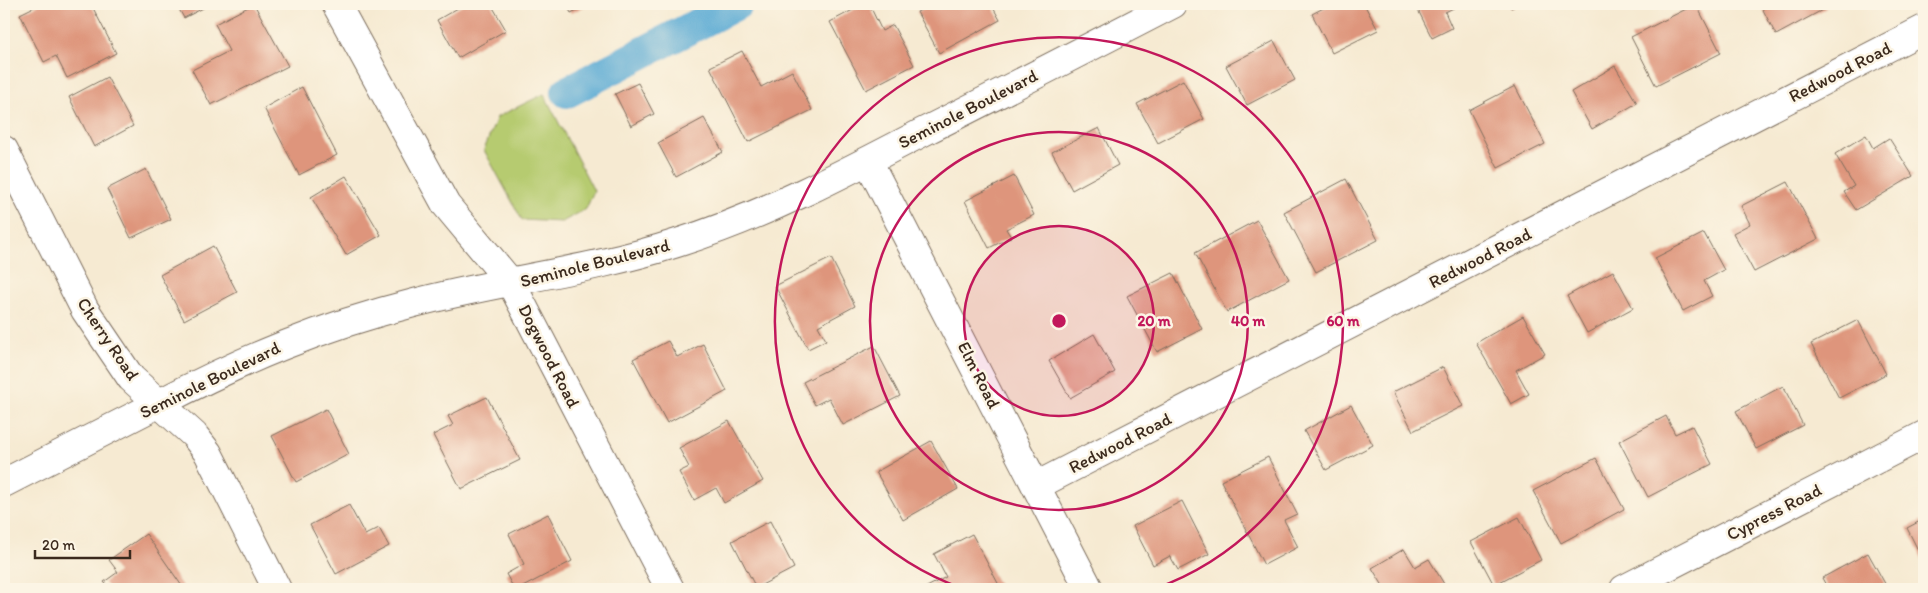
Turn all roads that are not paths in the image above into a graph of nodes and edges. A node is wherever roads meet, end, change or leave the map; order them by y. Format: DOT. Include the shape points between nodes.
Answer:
graph roads {
  1 [pos="336,4"];
  2 [pos="1173,4"];
  3 [pos="1924,29"];
  4 [pos="4,150"];
  5 [pos="868,161"];
  6 [pos="511,283"];
  7 [pos="158,404"];
  8 [pos="1924,435"];
  9 [pos="4,484"];
  10 [pos="1036,486"];
  11 [pos="277,589"];
  12 [pos="670,589"];
  13 [pos="1090,589"];
  14 [pos="1624,589"];
  1 -- 6 [label="street, Dogwood Road" via="446,205"];
  2 -- 5 [label="street, Seminole Boulevard"];
  3 -- 10 [label="street, Redwood Road"];
  4 -- 7 [label="street, Cherry Road" via="85,310 131,378"];
  5 -- 6 [label="street, Seminole Boulevard" via="768,209 678,243 593,267"];
  5 -- 10 [label="street, Elm Road"];
  6 -- 7 [label="street, Seminole Boulevard" via="416,302 298,339 228,368"];
  6 -- 12 [label="street, Dogwood Road"];
  7 -- 9 [label="street, Seminole Boulevard"];
  7 -- 11 [label="street, Cherry Road" via="194,435 208,453"];
  8 -- 14 [label="street, Cypress Road"];
  10 -- 13 [label="street, Elm Road"];
}
